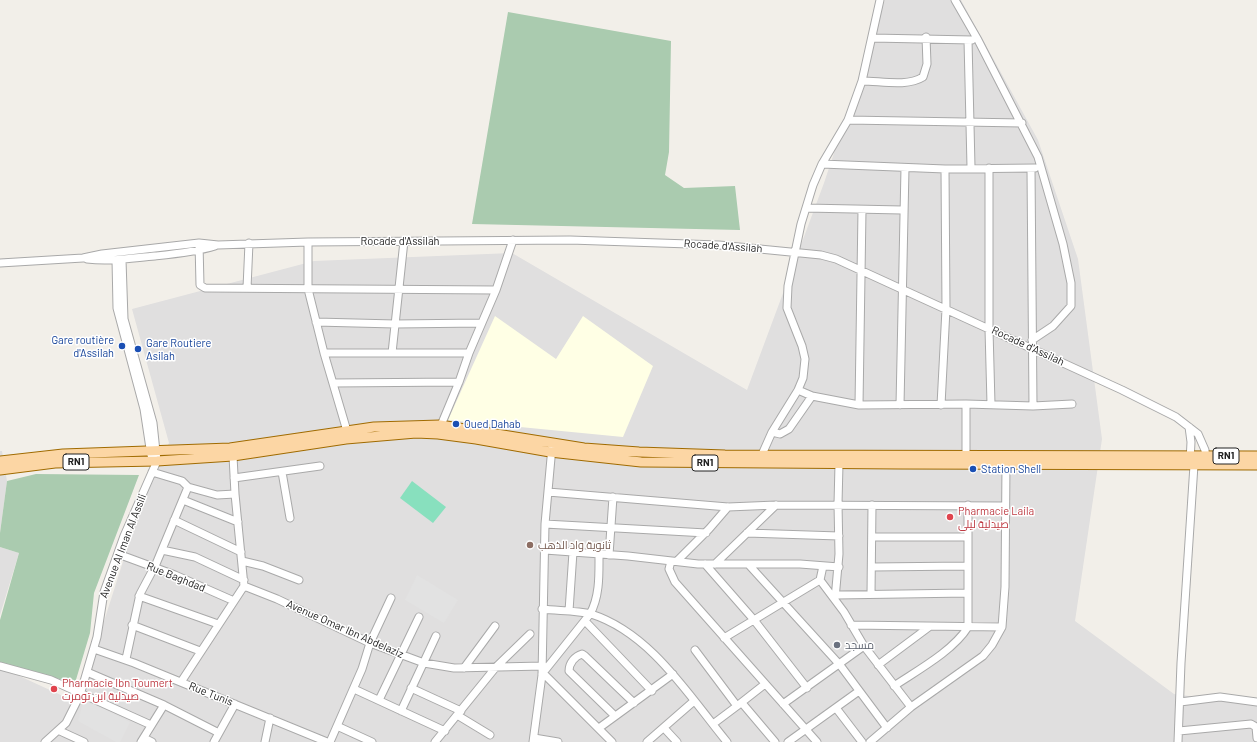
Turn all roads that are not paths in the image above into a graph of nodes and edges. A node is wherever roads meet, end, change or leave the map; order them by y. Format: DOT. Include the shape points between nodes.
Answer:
graph roads {
  1 [pos="880,0"];
  2 [pos="955,0"];
  3 [pos="926,37"];
  4 [pos="872,38"];
  5 [pos="968,40"];
  6 [pos="978,40"];
  7 [pos="862,81"];
  8 [pos="848,120"];
  9 [pos="971,123"];
  10 [pos="1022,123"];
  11 [pos="822,164"];
  12 [pos="1040,166"];
  13 [pos="971,167"];
  14 [pos="904,168"];
  15 [pos="989,168"];
  16 [pos="1031,168"];
  17 [pos="945,169"];
  18 [pos="806,208"];
  19 [pos="862,210"];
  20 [pos="902,210"];
  21 [pos="513,240"];
  22 [pos="404,241"];
  23 [pos="308,242"];
  24 [pos="199,243"];
  25 [pos="249,243"];
  26 [pos="218,245"];
  27 [pos="200,251"];
  28 [pos="796,252"];
  29 [pos="83,258"];
  30 [pos="119,260"];
  31 [pos="0,263"];
  32 [pos="862,271"];
  33 [pos="247,288"];
  34 [pos="398,288"];
  35 [pos="308,289"];
  36 [pos="902,289"];
  37 [pos="496,290"];
  38 [pos="946,309"];
  39 [pos="316,322"];
  40 [pos="481,323"];
  41 [pos="394,324"];
  42 [pos="989,329"];
  43 [pos="1032,340"];
  44 [pos="1032,348"];
  45 [pos="324,352"];
  46 [pos="392,353"];
  47 [pos="469,353"];
  48 [pos="459,382"];
  49 [pos="333,383"];
  50 [pos="798,390"];
  51 [pos="812,396"];
  52 [pos="966,404"];
  53 [pos="991,404"];
  54 [pos="1072,404"];
  55 [pos="859,405"];
  56 [pos="900,405"];
  57 [pos="941,405"];
  58 [pos="1033,406"];
  59 [pos="1189,427"];
  60 [pos="439,430"];
  61 [pos="347,431"];
  62 [pos="772,432"];
  63 [pos="552,448"];
  64 [pos="154,451"];
  65 [pos="966,455"];
  66 [pos="233,456"];
  67 [pos="1257,456"];
  68 [pos="759,459"];
  69 [pos="1206,460"];
  70 [pos="0,461"];
  71 [pos="1191,462"];
  72 [pos="839,464"];
  73 [pos="1006,464"];
  74 [pos="1257,464"];
  75 [pos="153,466"];
  76 [pos="320,466"];
  77 [pos="0,470"];
  78 [pos="282,472"];
  79 [pos="234,478"];
  80 [pos="188,487"];
  81 [pos="548,492"];
  82 [pos="235,494"];
  83 [pos="613,497"];
  84 [pos="183,500"];
  85 [pos="838,504"];
  86 [pos="776,505"];
  87 [pos="872,505"];
  88 [pos="968,505"];
  89 [pos="1004,506"];
  90 [pos="728,507"];
  91 [pos="290,518"];
  92 [pos="174,520"];
  93 [pos="238,522"];
  94 [pos="545,524"];
  95 [pos="610,527"];
  96 [pos="706,533"];
  97 [pos="747,533"];
  98 [pos="839,536"];
  99 [pos="872,537"];
  100 [pos="968,537"];
  101 [pos="162,550"];
  102 [pos="545,550"];
  103 [pos="242,552"];
  104 [pos="573,552"];
  105 [pos="118,554"];
  106 [pos="599,554"];
  107 [pos="609,555"];
  108 [pos="242,561"];
  109 [pos="674,561"];
  110 [pos="705,564"];
  111 [pos="715,564"];
  112 [pos="749,565"];
  113 [pos="822,566"];
  114 [pos="967,566"];
  115 [pos="839,567"];
  116 [pos="872,567"];
  117 [pos="154,568"];
  118 [pos="299,580"];
  119 [pos="820,580"];
  120 [pos="244,583"];
  121 [pos="968,593"];
  122 [pos="872,594"];
  123 [pos="139,596"];
  124 [pos="835,597"];
  125 [pos="391,598"];
  126 [pos="234,601"];
  127 [pos="782,603"];
  128 [pos="542,609"];
  129 [pos="569,611"];
  130 [pos="590,614"];
  131 [pos="419,617"];
  132 [pos="754,620"];
  133 [pos="585,621"];
  134 [pos="218,624"];
  135 [pos="132,625"];
  136 [pos="851,625"];
  137 [pos="495,626"];
  138 [pos="929,626"];
  139 [pos="968,627"];
  140 [pos="1002,627"];
  141 [pos="530,634"];
  142 [pos="436,636"];
  143 [pos="724,638"];
  144 [pos="370,643"];
  145 [pos="864,646"];
  146 [pos="94,649"];
  147 [pos="200,650"];
  148 [pos="695,650"];
  149 [pos="400,655"];
  150 [pos="126,659"];
  151 [pos="424,663"];
  152 [pos="840,665"];
  153 [pos="878,665"];
  154 [pos="0,666"];
  155 [pos="496,667"];
  156 [pos="464,668"];
  157 [pos="543,671"];
  158 [pos="87,672"];
  159 [pos="672,674"];
  160 [pos="181,682"];
  161 [pos="765,684"];
  162 [pos="894,686"];
  163 [pos="411,688"];
  164 [pos="807,688"];
  165 [pos="354,689"];
  166 [pos="652,691"];
  167 [pos="859,691"];
  168 [pos="80,695"];
  169 [pos="379,700"];
  170 [pos="694,702"];
  171 [pos="1180,702"];
  172 [pos="1257,702"];
  173 [pos="634,703"];
  174 [pos="164,704"];
  175 [pos="235,704"];
  176 [pos="740,704"];
  177 [pos="784,704"];
  178 [pos="911,707"];
  179 [pos="836,708"];
  180 [pos="401,711"];
  181 [pos="459,713"];
  182 [pos="615,716"];
  183 [pos="270,718"];
  184 [pos="713,724"];
  185 [pos="151,726"];
  186 [pos="337,726"];
  187 [pos="599,728"];
  188 [pos="664,728"];
  189 [pos="887,728"];
  190 [pos="60,730"];
  191 [pos="806,730"];
  192 [pos="445,731"];
  193 [pos="1179,731"];
  194 [pos="219,733"];
  195 [pos="490,735"];
  196 [pos="1257,738"];
  197 [pos="142,740"];
  198 [pos="534,740"];
  199 [pos="45,742"];
  200 [pos="84,742"];
  201 [pos="152,742"];
  202 [pos="214,742"];
  203 [pos="265,742"];
  204 [pos="327,742"];
  205 [pos="330,742"];
  206 [pos="372,742"];
  207 [pos="435,742"];
  208 [pos="558,742"];
  209 [pos="612,742"];
  210 [pos="647,742"];
  211 [pos="677,742"];
  212 [pos="727,742"];
  213 [pos="775,742"];
  214 [pos="788,742"];
  215 [pos="817,742"];
  216 [pos="862,742"];
  217 [pos="870,742"];
  218 [pos="1178,742"];
  1 -- 4 [label="street"];
  2 -- 6 [label="street"];
  3 -- 4 [label="street"];
  3 -- 5 [label="street"];
  3 -- 7 [label="street" via="927,64 924,77 906,82"];
  4 -- 7 [label="street"];
  5 -- 6 [label="street"];
  5 -- 9 [label="street"];
  6 -- 10 [label="street"];
  7 -- 8 [label="street"];
  8 -- 9 [label="street"];
  8 -- 11 [label="street"];
  9 -- 10 [label="street"];
  9 -- 13 [label="street"];
  10 -- 12 [label="street"];
  11 -- 14 [label="street"];
  11 -- 18 [label="street"];
  12 -- 16 [label="street"];
  12 -- 43 [label="street" via="1063,244 1072,299 1060,319"];
  13 -- 15 [label="street"];
  13 -- 17 [label="street"];
  14 -- 17 [label="street"];
  14 -- 20 [label="street"];
  15 -- 16 [label="street"];
  15 -- 42 [label="street"];
  16 -- 43 [label="street"];
  17 -- 38 [label="street"];
  18 -- 19 [label="street"];
  18 -- 28 [label="street"];
  19 -- 20 [label="street"];
  19 -- 32 [label="street"];
  20 -- 36 [label="street"];
  21 -- 22 [label="street, Rocade d'Assilah"];
  21 -- 28 [label="street, Rocade d'Assilah" via="659,242"];
  21 -- 37 [label="street"];
  22 -- 23 [label="street, Rocade d'Assilah"];
  22 -- 34 [label="street"];
  23 -- 25 [label="street, Rocade d'Assilah"];
  23 -- 35 [label="street"];
  24 -- 26 [label="street, Rocade d'Assilah"];
  24 -- 27 [label="street"];
  24 -- 29 [label="street, Rocade d'Assilah"];
  25 -- 26 [label="street, Rocade d'Assilah"];
  25 -- 33 [label="street"];
  26 -- 27 [label="street, Rocade d'Assilah"];
  27 -- 30 [label="street, Rocade d'Assilah"];
  27 -- 33 [label="street" via="202,288"];
  28 -- 32 [label="street, Rocade d'Assilah" via="836,259"];
  28 -- 50 [label="street" via="786,296 787,308 805,359 805,370"];
  29 -- 30 [label="street, Rocade d'Assilah"];
  29 -- 31 [label="street, Rocade d'Assilah"];
  30 -- 64 [label="street" via="124,319 152,419"];
  32 -- 36 [label="street, Rocade d'Assilah"];
  32 -- 55 [label="street"];
  33 -- 35 [label="street"];
  34 -- 35 [label="street"];
  34 -- 37 [label="street"];
  34 -- 41 [label="street"];
  35 -- 39 [label="street"];
  36 -- 38 [label="street, Rocade d'Assilah"];
  36 -- 56 [label="street"];
  37 -- 40 [label="street"];
  38 -- 42 [label="street, Rocade d'Assilah"];
  38 -- 57 [label="street"];
  39 -- 41 [label="street"];
  39 -- 45 [label="street"];
  40 -- 41 [label="street"];
  40 -- 47 [label="street"];
  41 -- 46 [label="street"];
  42 -- 44 [label="street, Rocade d'Assilah"];
  42 -- 53 [label="street"];
  43 -- 44 [label="street"];
  44 -- 58 [label="street"];
  44 -- 59 [label="street, Rocade d'Assilah" via="1129,393 1176,417"];
  45 -- 46 [label="street"];
  45 -- 49 [label="street"];
  46 -- 47 [label="street"];
  47 -- 48 [label="street"];
  48 -- 49 [label="street"];
  48 -- 60 [label="street"];
  49 -- 61 [label="street"];
  50 -- 51 [label="street"];
  50 -- 62 [label="street"];
  51 -- 55 [label="street"];
  51 -- 62 [label="street" via="789,429 780,434"];
  52 -- 53 [label="street"];
  52 -- 57 [label="street"];
  52 -- 65 [label="street"];
  53 -- 58 [label="street"];
  54 -- 58 [label="street"];
  55 -- 56 [label="street"];
  56 -- 57 [label="street"];
  59 -- 69 [label="street, Rocade d'Assilah" via="1198,434"];
  59 -- 71 [label="street"];
  60 -- 61 [label="main road, RN1" via="374,427"];
  60 -- 63 [label="main road, RN1"];
  60 -- 66 [label="main road, RN1" via="346,439"];
  61 -- 64 [label="main road, RN1" via="230,448"];
  62 -- 68 [label="street"];
  63 -- 68 [label="main road, RN1"];
  63 -- 81 [label="street"];
  64 -- 70 [label="main road, RN1" via="56,455"];
  64 -- 75 [label="street"];
  65 -- 68 [label="main road, RN1"];
  65 -- 71 [label="main road, RN1"];
  66 -- 75 [label="main road, RN1"];
  66 -- 79 [label="street"];
  67 -- 69 [label="main road, RN1"];
  68 -- 72 [label="main road, RN1"];
  69 -- 71 [label="main road, RN1"];
  69 -- 74 [label="main road, RN1"];
  71 -- 73 [label="main road, RN1"];
  71 -- 171 [label="street"];
  72 -- 73 [label="main road, RN1"];
  72 -- 85 [label="street"];
  73 -- 89 [label="street"];
  75 -- 77 [label="main road, RN1" via="55,463"];
  75 -- 80 [label="street" via="182,481"];
  75 -- 105 [label="street, Avenue Al Iman Al Assili"];
  76 -- 78 [label="street"];
  78 -- 79 [label="street"];
  78 -- 91 [label="street"];
  79 -- 82 [label="street"];
  80 -- 82 [label="street" via="217,495"];
  80 -- 84 [label="street"];
  81 -- 83 [label="street"];
  81 -- 94 [label="street"];
  82 -- 93 [label="street"];
  83 -- 90 [label="street"];
  83 -- 95 [label="street"];
  84 -- 92 [label="street"];
  84 -- 93 [label="street"];
  85 -- 86 [label="street"];
  85 -- 87 [label="street"];
  85 -- 98 [label="street"];
  86 -- 90 [label="street"];
  86 -- 97 [label="street"];
  87 -- 88 [label="street"];
  87 -- 99 [label="street"];
  88 -- 89 [label="street"];
  88 -- 100 [label="street"];
  89 -- 140 [label="street" via="1005,587"];
  90 -- 96 [label="street"];
  92 -- 101 [label="street"];
  92 -- 103 [label="street"];
  93 -- 103 [label="street"];
  94 -- 95 [label="street"];
  94 -- 102 [label="street"];
  95 -- 96 [label="street"];
  95 -- 107 [label="street"];
  96 -- 109 [label="street"];
  97 -- 98 [label="street"];
  97 -- 111 [label="street"];
  98 -- 115 [label="street"];
  99 -- 100 [label="street"];
  99 -- 116 [label="street"];
  100 -- 114 [label="street"];
  101 -- 117 [label="street"];
  101 -- 120 [label="street, Avenue Omar Ibn Abdelaziz" via="195,557"];
  102 -- 104 [label="street"];
  102 -- 128 [label="street"];
  103 -- 108 [label="street"];
  104 -- 106 [label="street"];
  104 -- 129 [label="street"];
  105 -- 117 [label="street, Rue Baghdad"];
  105 -- 146 [label="street, Avenue Al Iman Al Assili" via="104,592"];
  106 -- 107 [label="street"];
  106 -- 130 [label="street" via="596,598"];
  107 -- 109 [label="street"];
  108 -- 118 [label="street"];
  108 -- 120 [label="street"];
  109 -- 110 [label="street"];
  109 -- 143 [label="street" via="669,569 675,582"];
  110 -- 111 [label="street"];
  110 -- 132 [label="street"];
  111 -- 112 [label="street"];
  112 -- 113 [label="street"];
  112 -- 127 [label="street"];
  113 -- 115 [label="street"];
  113 -- 119 [label="street"];
  114 -- 116 [label="street"];
  114 -- 121 [label="street"];
  115 -- 124 [label="street"];
  116 -- 122 [label="street"];
  117 -- 123 [label="street"];
  117 -- 126 [label="street, Rue Baghdad"];
  119 -- 124 [label="street"];
  119 -- 127 [label="street"];
  120 -- 126 [label="street"];
  120 -- 144 [label="street, Avenue Omar Ibn Abdelaziz"];
  121 -- 122 [label="street"];
  121 -- 139 [label="street"];
  122 -- 124 [label="street"];
  123 -- 134 [label="street"];
  123 -- 135 [label="street"];
  124 -- 136 [label="street"];
  125 -- 144 [label="street"];
  126 -- 134 [label="street"];
  127 -- 132 [label="street"];
  127 -- 152 [label="street"];
  128 -- 129 [label="street"];
  128 -- 157 [label="street"];
  129 -- 130 [label="street"];
  130 -- 133 [label="street"];
  130 -- 159 [label="street" via="616,626 643,645"];
  131 -- 149 [label="street"];
  132 -- 143 [label="street"];
  132 -- 164 [label="street"];
  133 -- 157 [label="street"];
  133 -- 166 [label="street"];
  134 -- 147 [label="street"];
  135 -- 147 [label="street"];
  135 -- 150 [label="street"];
  136 -- 138 [label="street"];
  136 -- 145 [label="street"];
  137 -- 156 [label="street"];
  138 -- 139 [label="street"];
  138 -- 153 [label="street"];
  139 -- 140 [label="street"];
  139 -- 162 [label="street" via="952,645"];
  140 -- 178 [label="street" via="983,656"];
  141 -- 155 [label="street"];
  142 -- 151 [label="street"];
  143 -- 161 [label="street"];
  144 -- 149 [label="street, Avenue Omar Ibn Abdelaziz"];
  144 -- 165 [label="street"];
  145 -- 152 [label="street"];
  145 -- 153 [label="street"];
  146 -- 150 [label="street, Rue Tunis"];
  146 -- 158 [label="street, Avenue Al Iman Al Assili"];
  147 -- 160 [label="street"];
  148 -- 176 [label="street"];
  149 -- 151 [label="street, Avenue Omar Ibn Abdelaziz"];
  149 -- 169 [label="street"];
  150 -- 160 [label="street, Rue Tunis"];
  151 -- 156 [label="street, Avenue Omar Ibn Abdelaziz"];
  151 -- 163 [label="street"];
  152 -- 164 [label="street"];
  152 -- 167 [label="street"];
  153 -- 162 [label="street"];
  154 -- 168 [label="street" via="42,677"];
  155 -- 156 [label="street, Avenue Omar Ibn Abdelaziz"];
  155 -- 157 [label="street, Avenue Omar Ibn Abdelaziz"];
  155 -- 181 [label="street"];
  157 -- 187 [label="street"];
  157 -- 198 [label="street"];
  158 -- 168 [label="street, Avenue Al Iman Al Assili"];
  158 -- 174 [label="street"];
  159 -- 166 [label="street"];
  159 -- 170 [label="street"];
  160 -- 175 [label="street, Rue Tunis"];
  161 -- 176 [label="street"];
  161 -- 177 [label="street"];
  162 -- 178 [label="street"];
  163 -- 180 [label="street"];
  163 -- 181 [label="street"];
  164 -- 177 [label="street"];
  165 -- 169 [label="street"];
  165 -- 186 [label="street"];
  166 -- 173 [label="street"];
  167 -- 179 [label="street"];
  167 -- 189 [label="street"];
  168 -- 185 [label="street"];
  168 -- 190 [label="street, Avenue Al Iman Al Assili" via="71,715"];
  169 -- 180 [label="street"];
  170 -- 184 [label="street"];
  170 -- 188 [label="street"];
  171 -- 172 [label="street" via="1220,698"];
  171 -- 193 [label="street"];
  173 -- 182 [label="street"];
  173 -- 182 [label="street" via="585,656 578,655 571,663 569,671"];
  174 -- 185 [label="street"];
  174 -- 194 [label="street"];
  175 -- 183 [label="street, Rue Tunis"];
  175 -- 194 [label="street"];
  176 -- 184 [label="street"];
  176 -- 213 [label="street"];
  177 -- 191 [label="street"];
  178 -- 189 [label="street"];
  179 -- 191 [label="street"];
  179 -- 216 [label="street"];
  180 -- 192 [label="street"];
  181 -- 192 [label="street"];
  181 -- 195 [label="street"];
  182 -- 187 [label="street"];
  183 -- 203 [label="street"];
  183 -- 204 [label="street, Rue Tunis"];
  184 -- 212 [label="street"];
  185 -- 197 [label="street"];
  186 -- 205 [label="street"];
  186 -- 206 [label="street"];
  187 -- 209 [label="street"];
  188 -- 210 [label="street"];
  188 -- 211 [label="street"];
  189 -- 217 [label="street"];
  190 -- 199 [label="street, Avenue Al Iman Al Assili"];
  190 -- 200 [label="street"];
  191 -- 214 [label="street"];
  191 -- 215 [label="street"];
  192 -- 207 [label="street"];
  193 -- 196 [label="street" via="1251,724 1256,727"];
  193 -- 218 [label="street"];
  194 -- 202 [label="street"];
  197 -- 201 [label="street"];
  198 -- 208 [label="street"];
}
